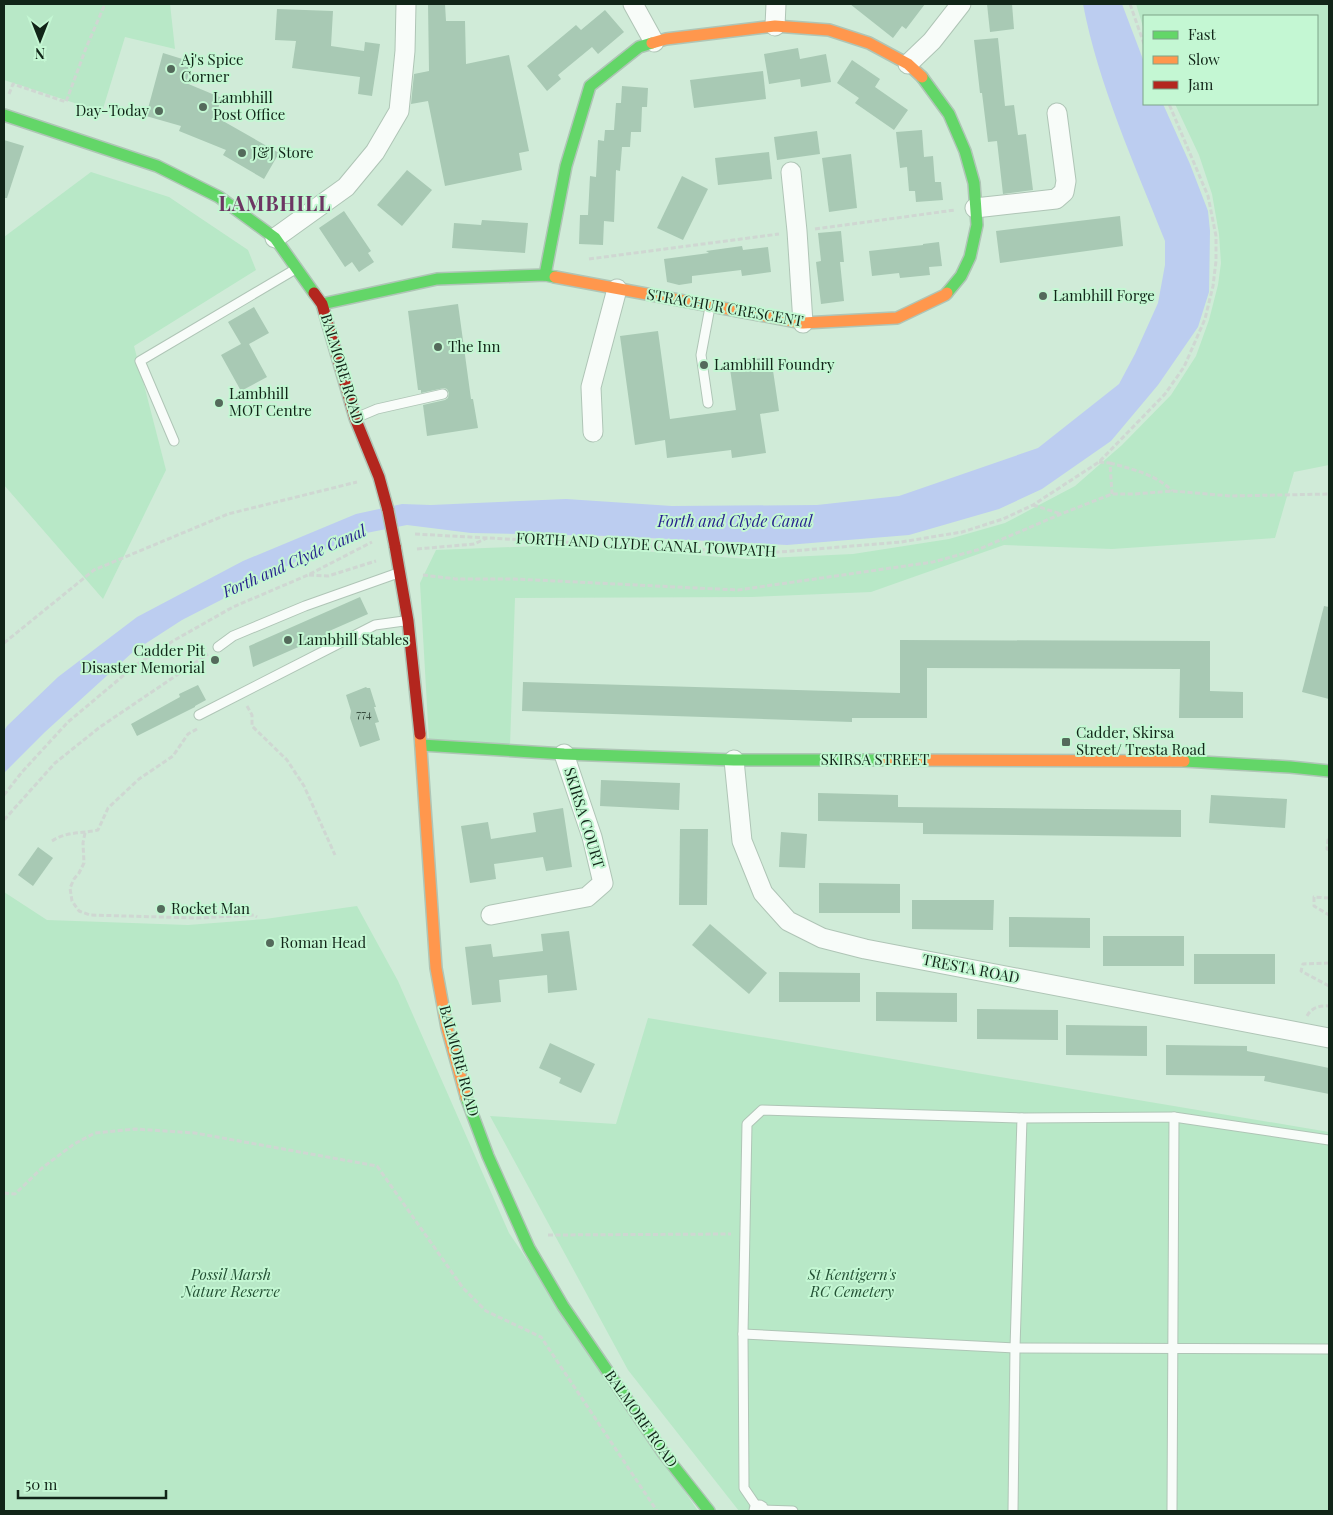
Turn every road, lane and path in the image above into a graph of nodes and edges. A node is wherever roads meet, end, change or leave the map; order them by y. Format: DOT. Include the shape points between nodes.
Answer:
graph roads {
  1 [pos="105,4"];
  2 [pos="406,4"];
  3 [pos="633,4"];
  4 [pos="776,4"];
  5 [pos="960,4"];
  6 [pos="1130,4"];
  7 [pos="775,26"];
  8 [pos="1143,41"];
  9 [pos="654,42"];
  10 [pos="908,64"];
  11 [pos="7,102"];
  12 [pos="1169,105"];
  13 [pos="1057,113"];
  14 [pos="4,115"];
  15 [pos="791,172"];
  16 [pos="975,208"];
  17 [pos="797,231"];
  18 [pos="274,238"];
  19 [pos="582,260"];
  20 [pos="296,268"];
  21 [pos="545,275"];
  22 [pos="617,288"];
  23 [pos="322,304"];
  24 [pos="710,305"];
  25 [pos="803,323"];
  26 [pos="443,394"];
  27 [pos="708,403"];
  28 [pos="355,418"];
  29 [pos="593,432"];
  30 [pos="174,441"];
  31 [pos="1099,462"];
  32 [pos="1110,463"];
  33 [pos="379,477"];
  34 [pos="1173,491"];
  35 [pos="1112,494"];
  36 [pos="1329,494"];
  37 [pos="1033,505"];
  38 [pos="1060,514"];
  39 [pos="406,536"];
  40 [pos="488,538"];
  41 [pos="379,541"];
  42 [pos="396,550"];
  43 [pos="400,572"];
  44 [pos="308,575"];
  45 [pos="408,621"];
  46 [pos="4,643"];
  47 [pos="218,647"];
  48 [pos="241,694"];
  49 [pos="199,715"];
  50 [pos="421,745"];
  51 [pos="564,754"];
  52 [pos="734,760"];
  53 [pos="1329,771"];
  54 [pos="4,795"];
  55 [pos="4,820"];
  56 [pos="85,833"];
  57 [pos="1329,840"];
  58 [pos="52,841"];
  59 [pos="1329,850"];
  60 [pos="335,855"];
  61 [pos="1329,898"];
  62 [pos="491,915"];
  63 [pos="1329,915"];
  64 [pos="257,917"];
  65 [pos="1329,963"];
  66 [pos="1329,986"];
  67 [pos="1329,1038"];
  68 [pos="1174,1117"];
  69 [pos="1022,1118"];
  70 [pos="1329,1140"];
  71 [pos="4,1193"];
  72 [pos="744,1233"];
  73 [pos="523,1236"];
  74 [pos="743,1334"];
  75 [pos="1015,1348"];
  76 [pos="1172,1348"];
  77 [pos="1329,1349"];
  78 [pos="657,1511"];
  79 [pos="709,1511"];
  80 [pos="759,1511"];
  81 [pos="792,1511"];
  82 [pos="1013,1511"];
  83 [pos="1172,1511"];
  1 -- 11 [label="path" via="66,102 13,84"];
  2 -- 18 [label="street" via="399,111 375,152 346,187"];
  3 -- 9 [label="street"];
  4 -- 7 [label="street"];
  5 -- 10 [label="street" via="932,41"];
  6 -- 8 [label="path"];
  7 -- 9 [label="street, STRACHUR CRESCENT"];
  7 -- 10 [label="street, STRACHUR CRESCENT" via="829,30 868,43"];
  9 -- 21 [label="street, STRACHUR CRESCENT" via="639,47 590,86 566,166"];
  10 -- 16 [label="street, STRACHUR CRESCENT" via="925,80 949,114 965,150 974,183"];
  12 -- 31 [label="path, FORTH AND CLYDE CANAL TOWPATH" via="1208,196 1216,236 1213,286 1205,319 1184,367 1165,394"];
  13 -- 16 [label="street" via="1066,181 1061,196 1056,200"];
  14 -- 18 [label="street, BALMORE ROAD" via="157,166 219,197"];
  15 -- 17 [label="street"];
  16 -- 17 [label="path"];
  16 -- 25 [label="street, STRACHUR CRESCENT" via="977,225 970,257 961,276 945,295 897,318"];
  17 -- 19 [label="path"];
  17 -- 25 [label="street"];
  18 -- 20 [label="street, BALMORE ROAD"];
  20 -- 23 [label="street, BALMORE ROAD"];
  20 -- 30 [label="lane" via="140,362"];
  21 -- 22 [label="street, STRACHUR CRESCENT"];
  21 -- 23 [label="street, STRACHUR CRESCENT" via="437,279"];
  22 -- 24 [label="street, STRACHUR CRESCENT"];
  22 -- 29 [label="street" via="591,387"];
  23 -- 28 [label="street, BALMORE ROAD"];
  24 -- 25 [label="street, STRACHUR CRESCENT"];
  24 -- 27 [label="lane" via="701,355"];
  26 -- 28 [label="lane" via="377,409"];
  28 -- 33 [label="street, BALMORE ROAD"];
  31 -- 32 [label="path"];
  31 -- 37 [label="path, FORTH AND CLYDE CANAL TOWPATH"];
  32 -- 34 [label="path" via="1156,478"];
  32 -- 35 [label="path"];
  33 -- 42 [label="street, BALMORE ROAD, bridge"];
  33 -- 46 [label="path" via="228,514 94,570"];
  34 -- 35 [label="path"];
  34 -- 36 [label="path" via="1230,496"];
  35 -- 38 [label="path"];
  37 -- 38 [label="path"];
  37 -- 40 [label="path, FORTH AND CLYDE CANAL TOWPATH" via="1003,520 962,532 901,542 780,552"];
  38 -- 43 [label="path" via="976,550 933,562 738,590 456,579"];
  39 -- 40 [label="path, FORTH AND CLYDE CANAL TOWPATH"];
  40 -- 42 [label="path" via="474,544"];
  41 -- 44 [label="path" via="370,542"];
  42 -- 43 [label="street, BALMORE ROAD"];
  42 -- 44 [label="path" via="328,576"];
  43 -- 45 [label="street, BALMORE ROAD"];
  43 -- 47 [label="lane" via="305,606 233,636"];
  44 -- 54 [label="path" via="233,607 136,665 68,722"];
  45 -- 48 [label="lane" via="375,625"];
  45 -- 50 [label="street, BALMORE ROAD"];
  47 -- 55 [label="path" via="55,763"];
  48 -- 49 [label="lane"];
  48 -- 60 [label="path" via="252,715 252,726 288,760 304,786"];
  49 -- 56 [label="path" via="204,724 188,734 173,756 139,779 108,808 98,830"];
  50 -- 51 [label="street, SKIRSA STREET"];
  50 -- 73 [label="street, BALMORE ROAD" via="436,968 447,1028 464,1091"];
  51 -- 52 [label="street, SKIRSA STREET"];
  51 -- 62 [label="street, SKIRSA COURT" via="604,882 586,897"];
  52 -- 53 [label="street, SKIRSA STREET" via="1171,760"];
  52 -- 67 [label="street, TRESTA ROAD" via="742,841 763,893 788,921 822,938"];
  56 -- 58 [label="path" via="69,833"];
  56 -- 64 [label="path" via="84,863 70,888 72,901 79,911 90,915"];
  57 -- 59 [label="path"];
  61 -- 63 [label="path" via="1314,897 1314,906"];
  65 -- 66 [label="path" via="1302,964 1301,970"];
  68 -- 69 [label="lane"];
  68 -- 70 [label="lane"];
  68 -- 76 [label="lane"];
  69 -- 72 [label="lane" via="762,1110 746,1124"];
  69 -- 75 [label="lane"];
  71 -- 78 [label="path" via="15,1194 50,1162 95,1133 135,1129 195,1133 377,1166 463,1288 486,1311 541,1336"];
  72 -- 73 [label="path"];
  72 -- 74 [label="lane"];
  73 -- 79 [label="street, BALMORE ROAD" via="563,1306 611,1378"];
  74 -- 75 [label="lane"];
  74 -- 80 [label="lane" via="744,1488"];
  75 -- 76 [label="lane"];
  75 -- 82 [label="lane"];
  76 -- 77 [label="lane"];
  76 -- 83 [label="lane"];
  80 -- 81 [label="lane"];
}
